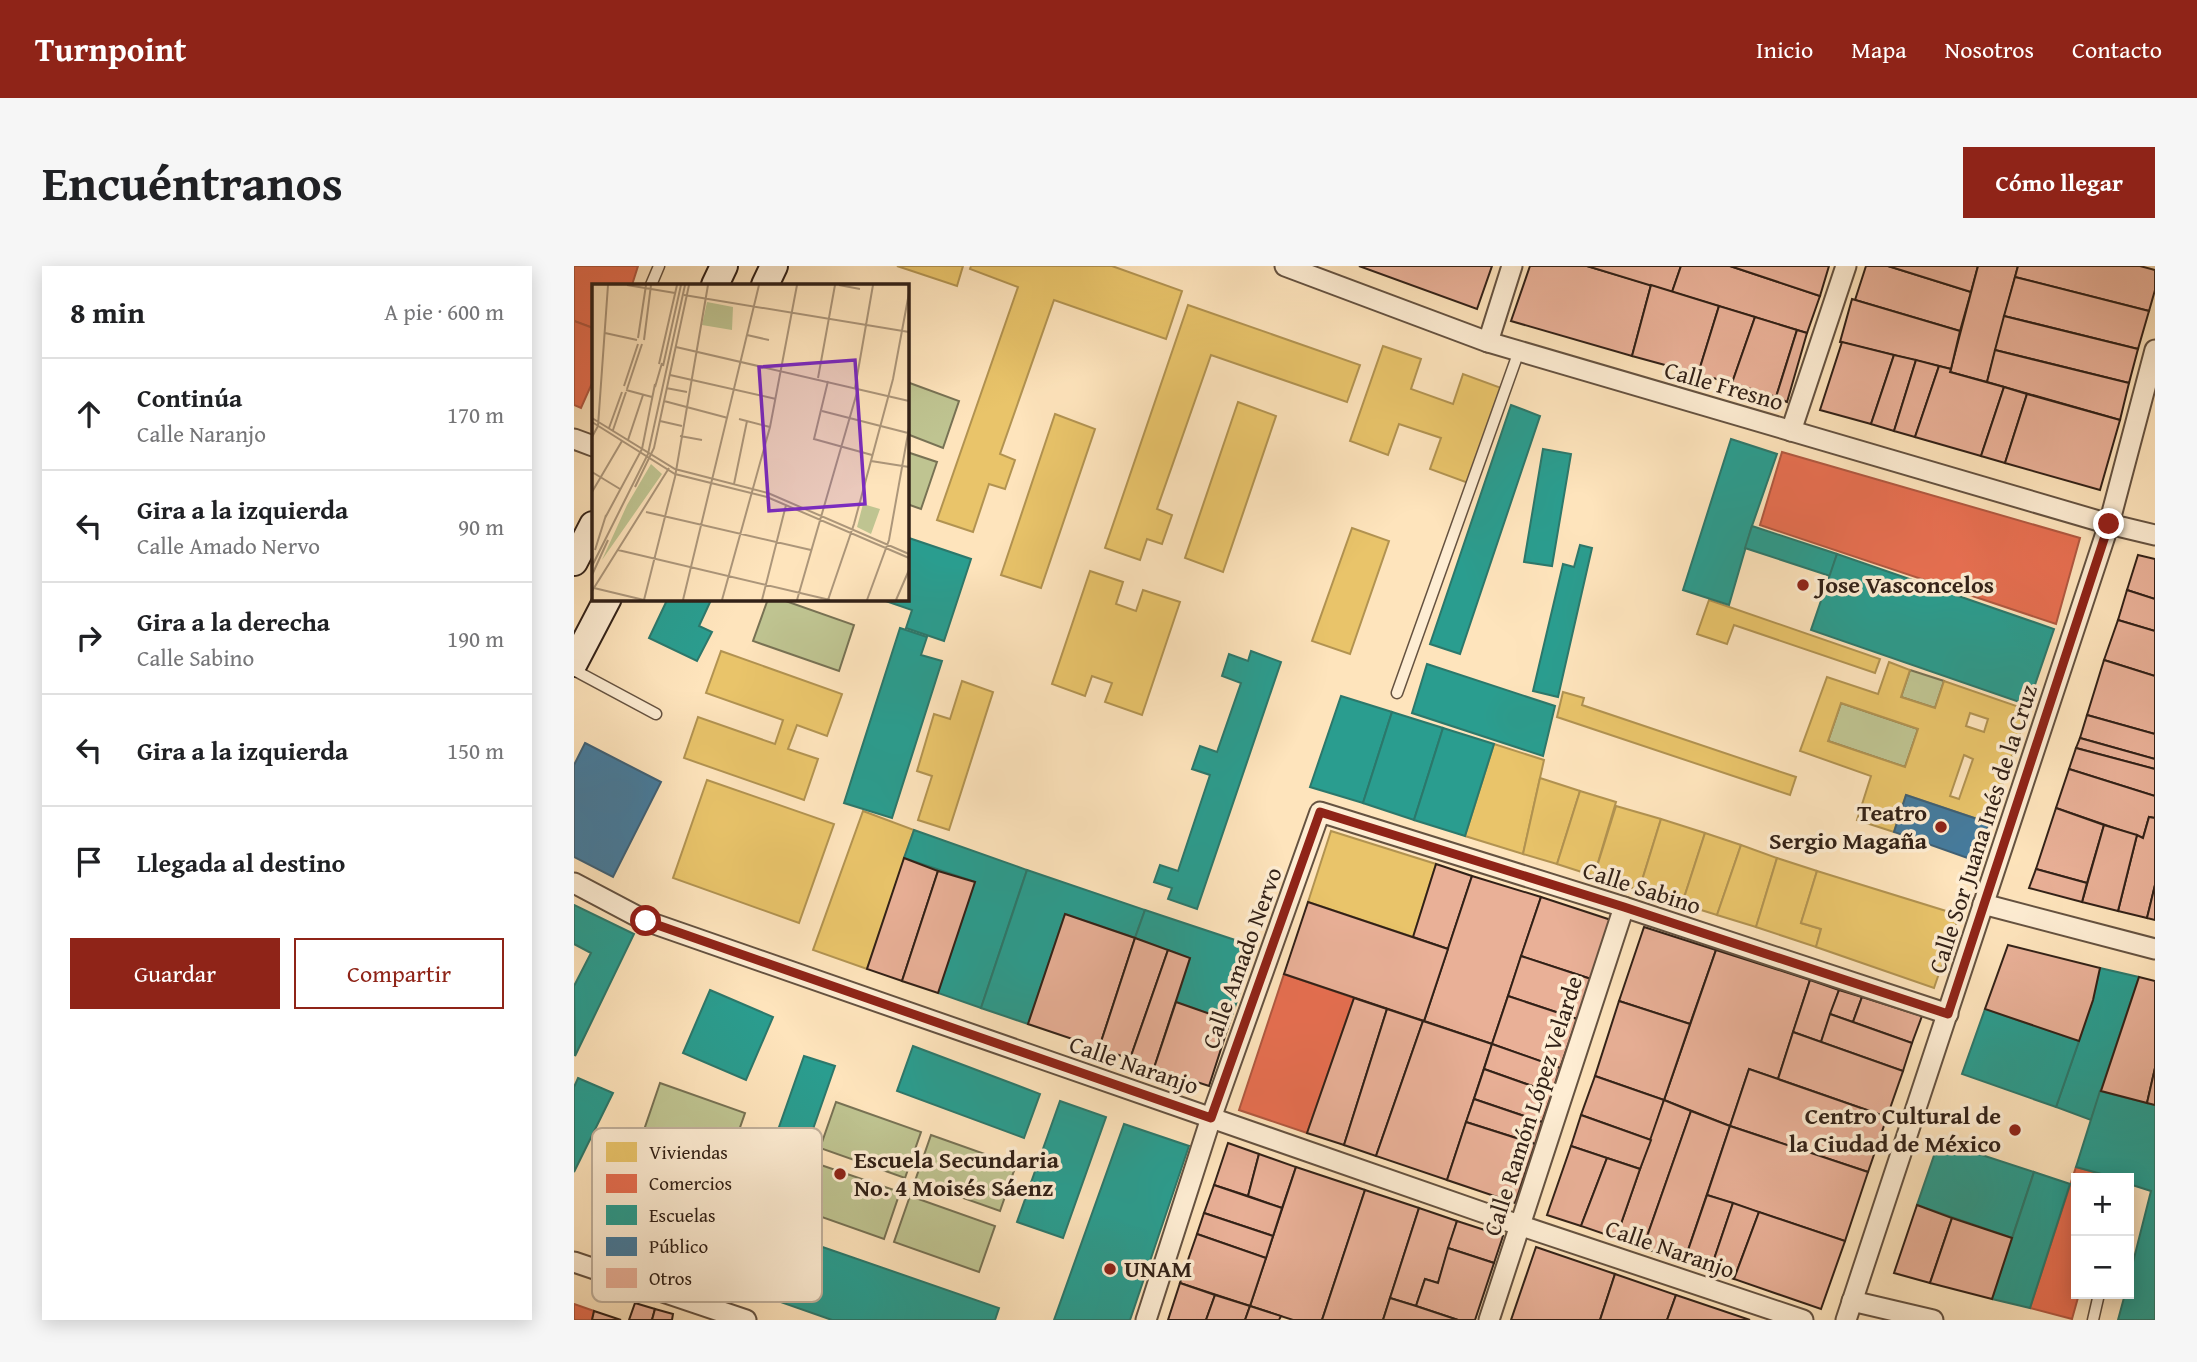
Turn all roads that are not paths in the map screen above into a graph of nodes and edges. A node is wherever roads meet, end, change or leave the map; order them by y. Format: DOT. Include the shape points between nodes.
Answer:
graph roads {
  1 [pos="659,266"];
  2 [pos="724,266"];
  3 [pos="774,266"];
  4 [pos="1285,266"];
  5 [pos="1512,266"];
  6 [pos="1846,266"];
  7 [pos="651,284"];
  8 [pos="715,284"];
  9 [pos="765,284"];
  10 [pos="1488,342"];
  11 [pos="2155,350"];
  12 [pos="1519,351"];
  13 [pos="1791,431"];
  14 [pos="2109,524"];
  15 [pos="592,527"];
  16 [pos="2155,535"];
  17 [pos="574,562"];
  18 [pos="607,600"];
  19 [pos="574,663"];
  20 [pos="574,670"];
  21 [pos="1397,693"];
  22 [pos="656,714"];
  23 [pos="1320,812"];
  24 [pos="574,883"];
  25 [pos="1983,904"];
  26 [pos="1624,907"];
  27 [pos="2155,949"];
  28 [pos="1948,1014"];
  29 [pos="1211,1118"];
  30 [pos="1520,1225"];
  31 [pos="574,1262"];
  32 [pos="592,1268"];
  33 [pos="2098,1299"];
  34 [pos="1852,1301"];
  35 [pos="693,1302"];
  36 [pos="746,1320"];
  37 [pos="1146,1320"];
  38 [pos="1489,1320"];
  39 [pos="1803,1320"];
  40 [pos="1846,1320"];
  41 [pos="1933,1320"];
  42 [pos="2093,1320"];
  1 -- 7 [label="lane"];
  2 -- 8 [label="main road"];
  3 -- 9 [label="main road"];
  4 -- 10 [label="street, Calle Fresno"];
  5 -- 10 [label="street"];
  6 -- 13 [label="street"];
  10 -- 12 [label="street, Calle Fresno"];
  11 -- 14 [label="street, Calle Sor Juana Inés de la Cruz"];
  12 -- 13 [label="street, Calle Fresno"];
  12 -- 21 [label="lane"];
  13 -- 14 [label="street, Calle Fresno"];
  14 -- 16 [label="street, Calle Fresno"];
  14 -- 25 [label="street, Calle Sor Juana Inés de la Cruz"];
  15 -- 17 [label="main road"];
  18 -- 19 [label="main road"];
  20 -- 22 [label="lane"];
  23 -- 26 [label="street, Calle Sabino"];
  23 -- 29 [label="street, Calle Amado Nervo"];
  24 -- 29 [label="street, Calle Naranjo" via="646,921"];
  25 -- 27 [label="street"];
  25 -- 28 [label="street, Calle Sor Juana Inés de la Cruz"];
  26 -- 28 [label="street, Calle Sabino"];
  26 -- 30 [label="street, Calle Ramón López Velarde"];
  28 -- 34 [label="street, Calle Sor Juana Inés de la Cruz"];
  29 -- 30 [label="street, Calle Naranjo"];
  29 -- 37 [label="street, Calle Amado Nervo"];
  30 -- 38 [label="street, Calle Ramón López Velarde"];
  30 -- 39 [label="street, Calle Naranjo"];
  31 -- 32 [label="street"];
  33 -- 42 [label="lane"];
  34 -- 40 [label="street, Calle Sor Juana Inés de la Cruz"];
  34 -- 41 [label="street"];
  35 -- 36 [label="street"];
}
